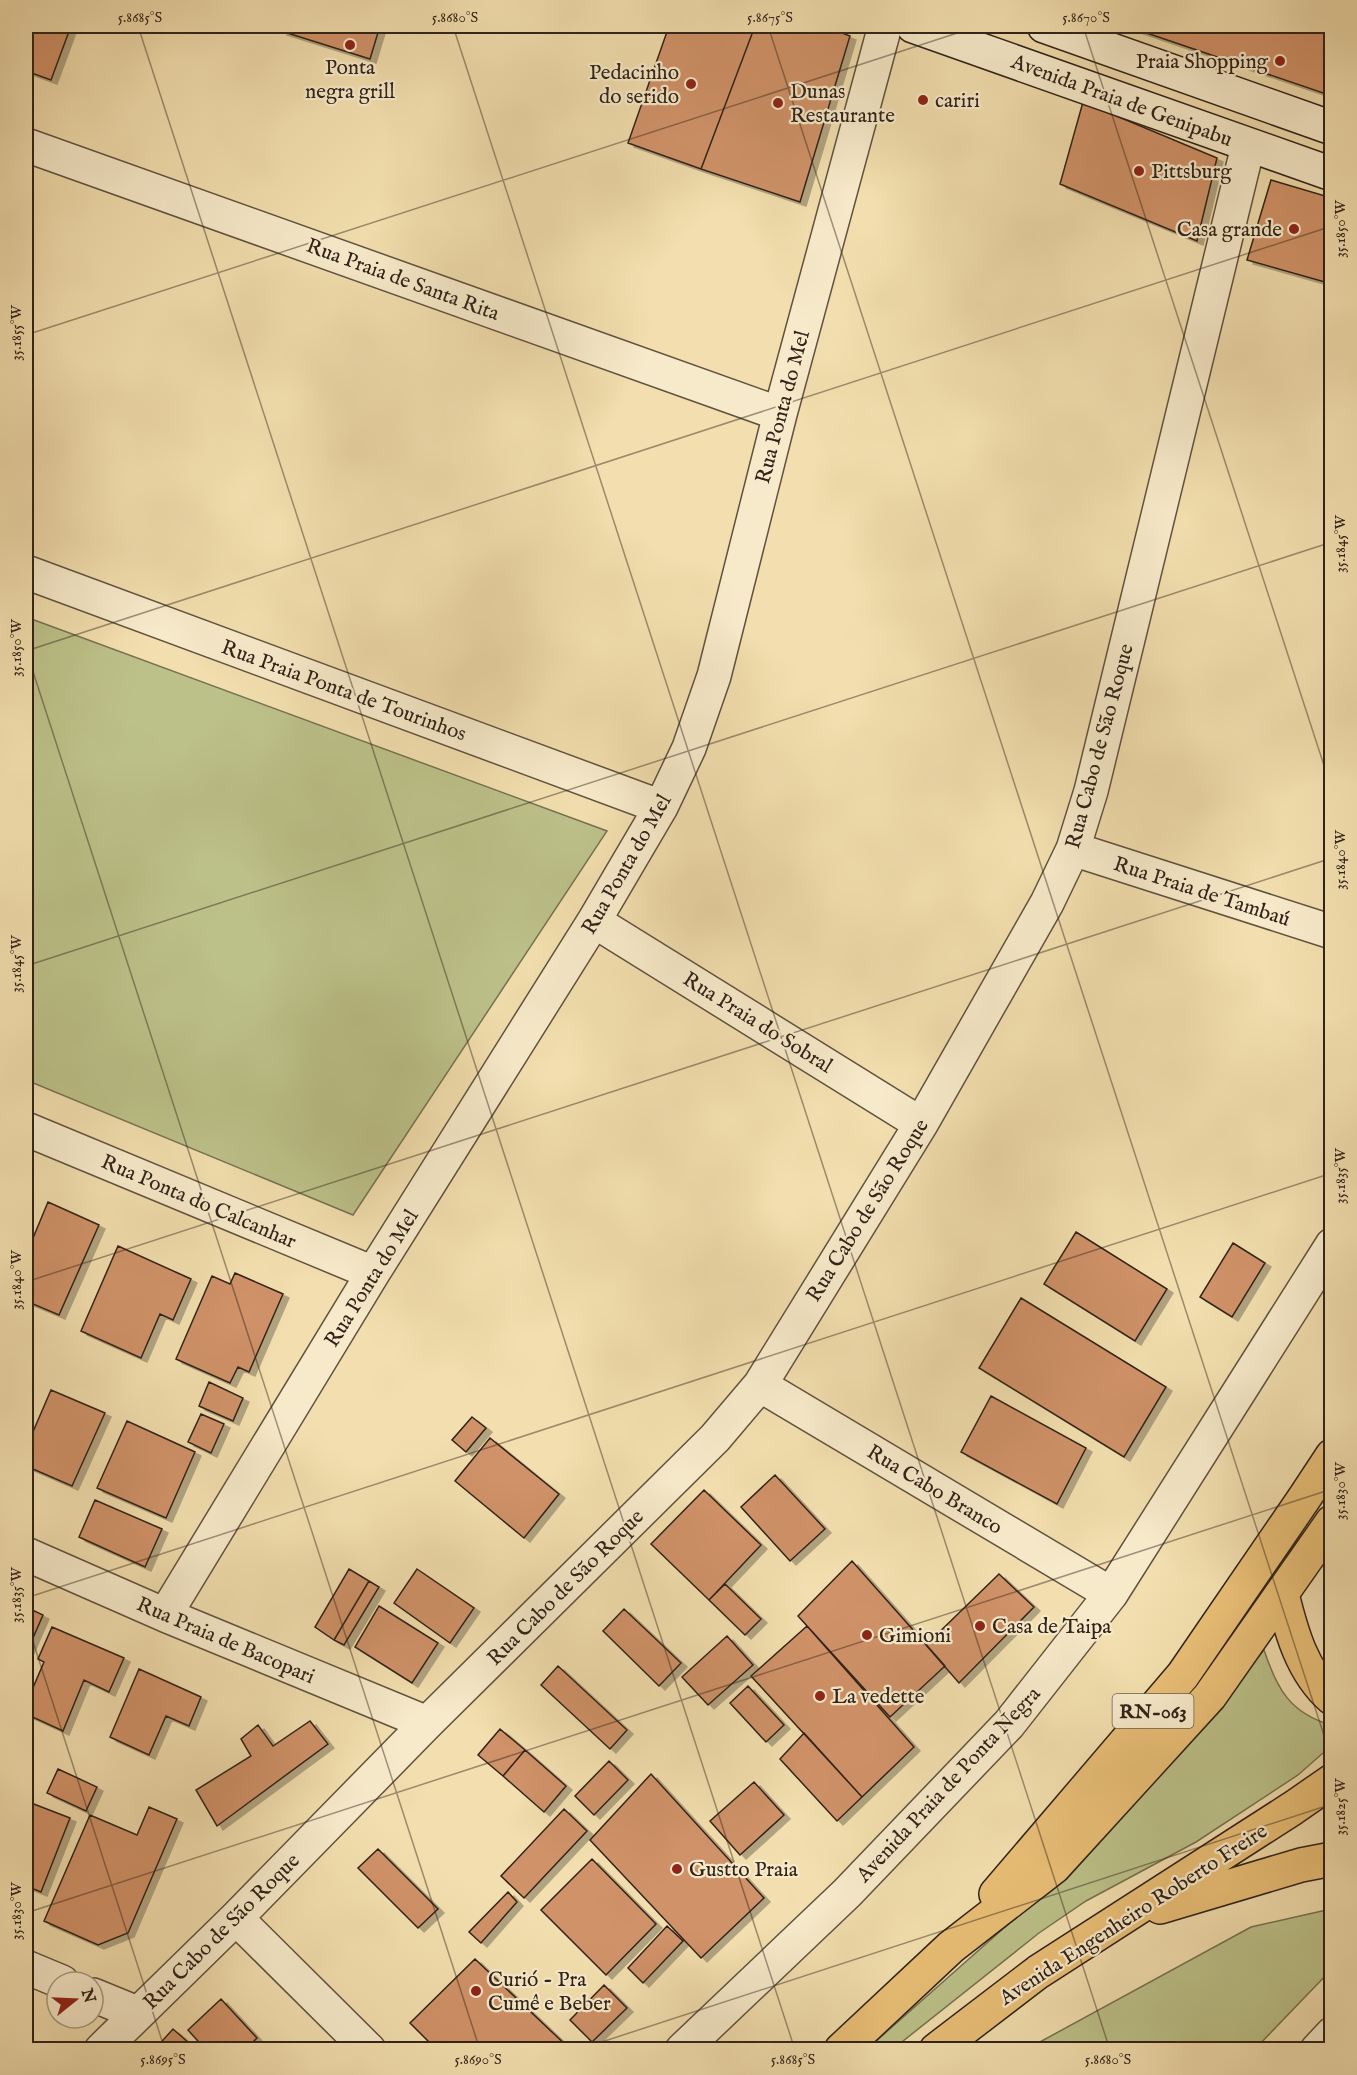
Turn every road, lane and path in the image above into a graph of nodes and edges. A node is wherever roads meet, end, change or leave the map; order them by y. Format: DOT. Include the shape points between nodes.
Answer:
graph roads {
  1 [pos="885,26"];
  2 [pos="913,26"];
  3 [pos="1044,26"];
  4 [pos="1332,128"];
  5 [pos="26,145"];
  6 [pos="1248,146"];
  7 [pos="1332,174"];
  8 [pos="780,414"];
  9 [pos="26,572"];
  10 [pos="662,807"];
  11 [pos="1073,849"];
  12 [pos="594,921"];
  13 [pos="1332,933"];
  14 [pos="921,1124"];
  15 [pos="26,1129"];
  16 [pos="1332,1245"];
  17 [pos="373,1273"];
  18 [pos="760,1385"];
  19 [pos="1332,1456"];
  20 [pos="1328,1534"];
  21 [pos="26,1554"];
  22 [pos="1111,1594"];
  23 [pos="1282,1594"];
  24 [pos="165,1615"];
  25 [pos="1332,1698"];
  26 [pos="427,1723"];
  27 [pos="1332,1781"];
  28 [pos="1332,1859"];
  29 [pos="236,1918"];
  30 [pos="1121,1919"];
  31 [pos="951,1947"];
  32 [pos="26,1967"];
  33 [pos="45,1975"];
  34 [pos="105,2000"];
  35 [pos="137,2013"];
  36 [pos="1332,2034"];
  37 [pos="100,2049"];
  38 [pos="369,2049"];
  39 [pos="682,2049"];
  40 [pos="841,2049"];
  41 [pos="936,2049"];
  42 [pos="1317,2049"];
  1 -- 8 [label="street, Rua Ponta do Mel"];
  2 -- 6 [label="street, Avenida Praia de Genipabu"];
  3 -- 4 [label="street, Avenida Praia de Genipabu"];
  5 -- 8 [label="street, Rua Praia de Santa Rita"];
  6 -- 7 [label="street, Avenida Praia de Genipabu"];
  6 -- 11 [label="street, Rua Cabo de São Roque" via="1091,791"];
  8 -- 10 [label="street, Rua Ponta do Mel" via="714,676 689,748"];
  9 -- 10 [label="street, Rua Praia Ponta de Tourinhos"];
  10 -- 12 [label="street, Rua Ponta do Mel"];
  11 -- 13 [label="street, Rua Praia de Tambaú"];
  11 -- 14 [label="street, Rua Cabo de São Roque" via="1047,903"];
  12 -- 14 [label="street, Rua Praia do Sobral"];
  12 -- 17 [label="street, Rua Ponta do Mel"];
  14 -- 18 [label="street, Rua Cabo de São Roque"];
  15 -- 17 [label="street, Rua Ponta do Calcanhar"];
  16 -- 22 [label="street, Avenida Praia de Ponta Negra"];
  17 -- 24 [label="street, Rua Ponta do Mel"];
  18 -- 22 [label="street, Rua Cabo Branco"];
  18 -- 26 [label="street, Rua Cabo de São Roque" via="715,1438"];
  19 -- 31 [label="main road, RN-063" via="1183,1675"];
  20 -- 23 [label="main road, RN-063"];
  21 -- 24 [label="street, Rua Praia de Bacopari"];
  22 -- 39 [label="street, Avenida Praia de Ponta Negra" via="1009,1724 847,1893"];
  23 -- 25 [label="main road" via="1292,1633 1307,1668"];
  23 -- 31 [label="main road, RN-063" via="1210,1696 1054,1867"];
  24 -- 26 [label="street, Rua Praia de Bacopari"];
  26 -- 29 [label="street, Rua Cabo de São Roque"];
  27 -- 30 [label="main road, Avenida Engenheiro Roberto Freire"];
  28 -- 30 [label="main road"];
  29 -- 35 [label="street, Rua Cabo de São Roque"];
  29 -- 38 [label="street"];
  30 -- 41 [label="main road, Avenida Engenheiro Roberto Freire" via="1038,1972"];
  31 -- 40 [label="main road, RN-063"];
  32 -- 33 [label="street"];
  34 -- 35 [label="street"];
  35 -- 37 [label="street, Rua Cabo de São Roque"];
  36 -- 42 [label="street"];
}
